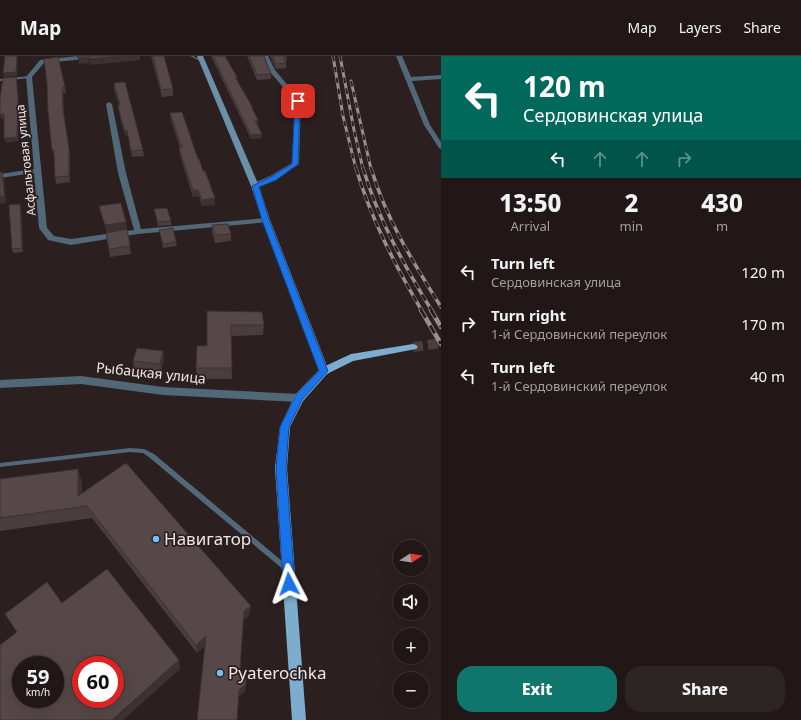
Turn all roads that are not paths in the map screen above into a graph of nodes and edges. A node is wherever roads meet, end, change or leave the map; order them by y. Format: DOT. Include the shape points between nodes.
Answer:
graph roads {
  1 [pos="96,56"];
  2 [pos="190,56"];
  3 [pos="265,56"];
  4 [pos="399,56"];
  5 [pos="200,58"];
  6 [pos="29,77"];
  7 [pos="441,77"];
  8 [pos="409,79"];
  9 [pos="0,80"];
  10 [pos="109,104"];
  11 [pos="441,147"];
  12 [pos="37,171"];
  13 [pos="0,176"];
  14 [pos="255,186"];
  15 [pos="266,220"];
  16 [pos="138,232"];
  17 [pos="413,347"];
  18 [pos="324,371"];
  19 [pos="0,384"];
  20 [pos="299,398"];
  21 [pos="0,465"];
  22 [pos="288,569"];
  23 [pos="299,720"];
  1 -- 6 [label="street" via="42,61"];
  2 -- 5 [label="lane"];
  3 -- 14 [label="street" via="272,71 298,101 295,164 274,178"];
  4 -- 8 [label="street"];
  5 -- 14 [label="street"];
  6 -- 9 [label="lane"];
  6 -- 12 [label="street, Асфальтовая улица"];
  7 -- 8 [label="street"];
  8 -- 11 [label="street" via="427,125"];
  10 -- 16 [label="street" via="122,174"];
  12 -- 13 [label="street"];
  12 -- 16 [label="street, Асфальтовая улица" via="43,228 51,238 71,242"];
  14 -- 15 [label="street"];
  15 -- 16 [label="street"];
  15 -- 18 [label="street"];
  17 -- 18 [label="main road" via="351,358"];
  18 -- 20 [label="main road"];
  19 -- 20 [label="street, Рыбацкая улица" via="81,380 163,391"];
  20 -- 22 [label="main road" via="284,427 281,468"];
  21 -- 22 [label="lane" via="130,450 144,451"];
  22 -- 23 [label="main road"];
}
